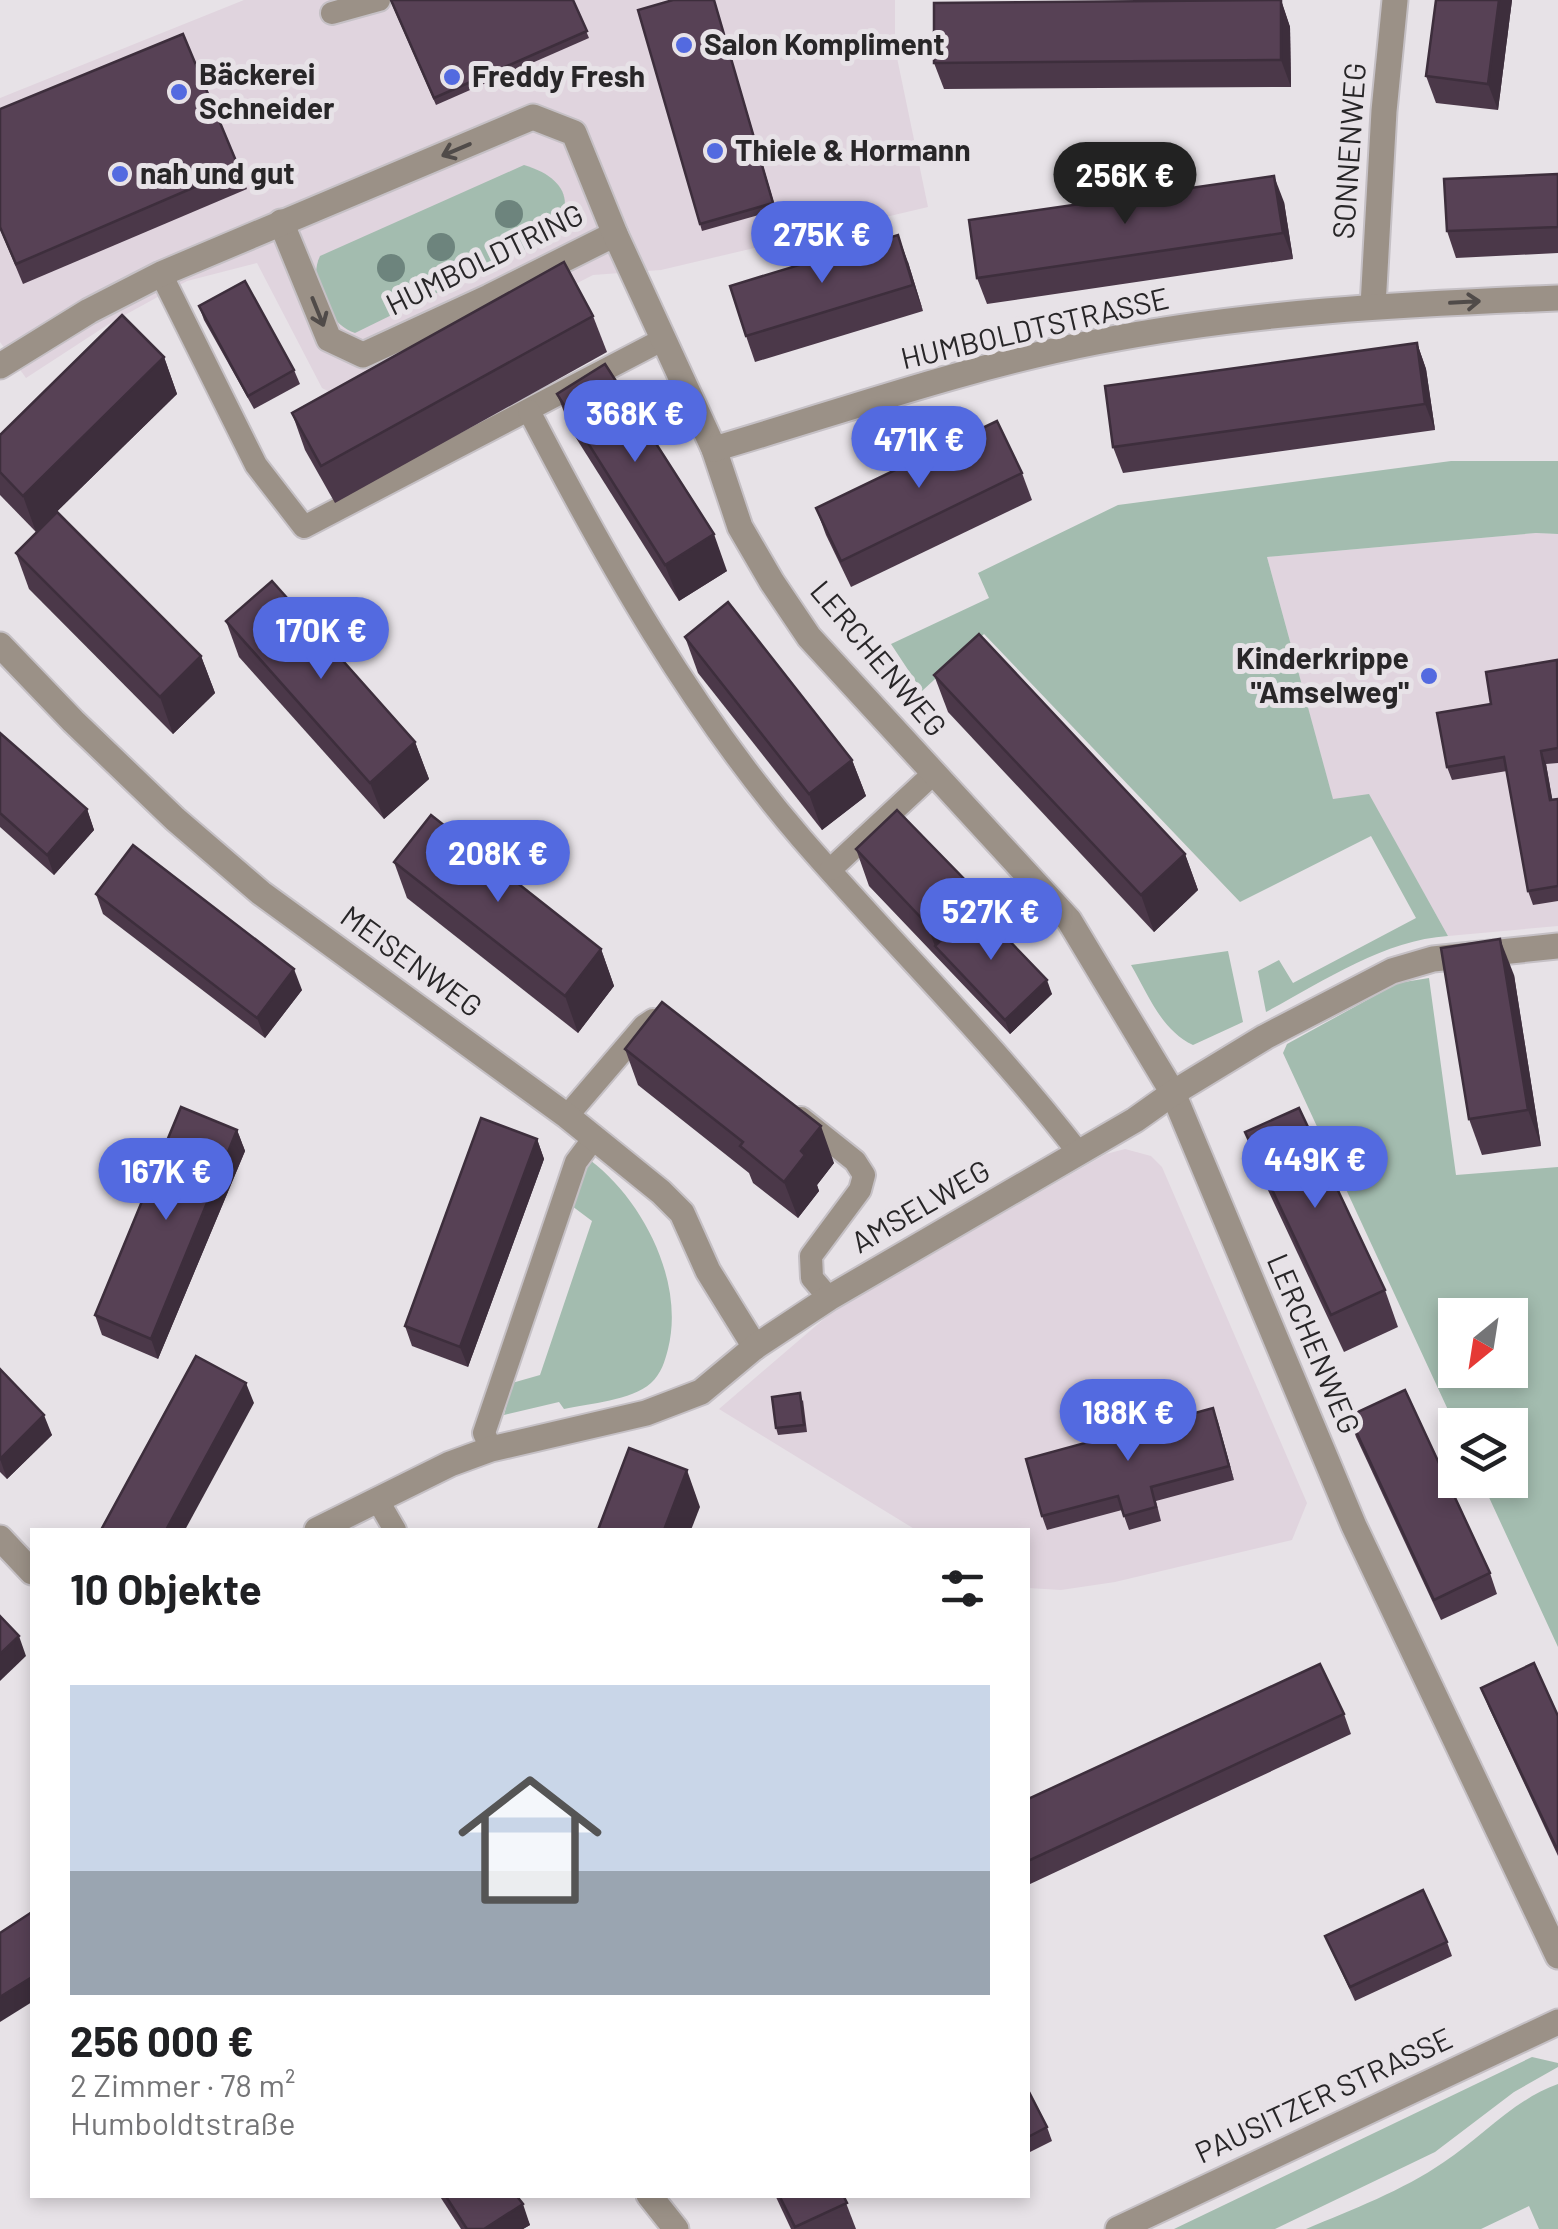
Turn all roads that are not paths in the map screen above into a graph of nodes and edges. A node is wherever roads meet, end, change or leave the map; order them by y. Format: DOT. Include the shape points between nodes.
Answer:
graph roads {
  1 [pos="379,0"];
  2 [pos="1395,0"];
  3 [pos="332,12"];
  4 [pos="280,222"];
  5 [pos="614,234"];
  6 [pos="160,274"];
  7 [pos="1558,298"];
  8 [pos="1373,306"];
  9 [pos="662,340"];
  10 [pos="0,366"];
  11 [pos="528,411"];
  12 [pos="714,448"];
  13 [pos="0,645"];
  14 [pos="932,774"];
  15 [pos="830,869"];
  16 [pos="1558,946"];
  17 [pos="672,1020"];
  18 [pos="1172,1093"];
  19 [pos="779,1100"];
  20 [pos="567,1116"];
  21 [pos="594,1138"];
  22 [pos="1078,1152"];
  23 [pos="830,1298"];
  24 [pos="755,1347"];
  25 [pos="491,1449"];
  26 [pos="377,1499"];
  27 [pos="321,1528"];
  28 [pos="395,1528"];
  29 [pos="0,1538"];
  30 [pos="30,1570"];
  31 [pos="1558,1956"];
  32 [pos="1558,2022"];
  33 [pos="651,2198"];
  34 [pos="676,2229"];
  35 [pos="1118,2229"];
  1 -- 3 [label="lane"];
  2 -- 8 [label="street, SONNENWEG"];
  5 -- 4 [label="street, HUMBOLDTRING, one-way" via="574,134 533,117"];
  4 -- 5 [label="street, HUMBOLDTRING, one-way" via="329,339 363,355"];
  4 -- 6 [label="street"];
  5 -- 9 [label="street, LERCHENWEG"];
  6 -- 10 [label="street"];
  6 -- 11 [label="lane" via="256,465 304,527"];
  8 -- 7 [label="street, HUMBOLDTSTRASSE, one-way"];
  8 -- 12 [label="street, HUMBOLDTSTRASSE" via="1091,342"];
  9 -- 11 [label="lane"];
  9 -- 12 [label="street, LERCHENWEG"];
  11 -- 15 [label="lane" via="598,543 702,708"];
  12 -- 14 [label="street, LERCHENWEG" via="740,527 800,623"];
  13 -- 20 [label="street, MEISENWEG" via="175,819 261,892"];
  14 -- 15 [label="lane"];
  14 -- 18 [label="street, LERCHENWEG" via="1069,920"];
  15 -- 22 [label="lane"];
  16 -- 18 [label="street, AMSELWEG" via="1433,959 1392,970"];
  17 -- 20 [label="lane" via="656,1018 644,1026"];
  18 -- 22 [label="street, AMSELWEG"];
  18 -- 31 [label="street, LERCHENWEG" via="1354,1526"];
  19 -- 23 [label="lane" via="864,1175 811,1256 812,1278"];
  20 -- 21 [label="street, MEISENWEG"];
  21 -- 24 [label="street, MEISENWEG" via="682,1213 708,1272"];
  21 -- 25 [label="lane" via="576,1162 484,1433"];
  22 -- 23 [label="street, AMSELWEG"];
  23 -- 24 [label="street, AMSELWEG"];
  24 -- 25 [label="street, AMSELWEG" via="701,1392 675,1404"];
  25 -- 26 [label="street, AMSELWEG"];
  26 -- 27 [label="street, AMSELWEG"];
  26 -- 28 [label="lane"];
  29 -- 30 [label="street"];
  32 -- 35 [label="street, PAUSITZER STRASSE"];
  33 -- 34 [label="street"];
}
